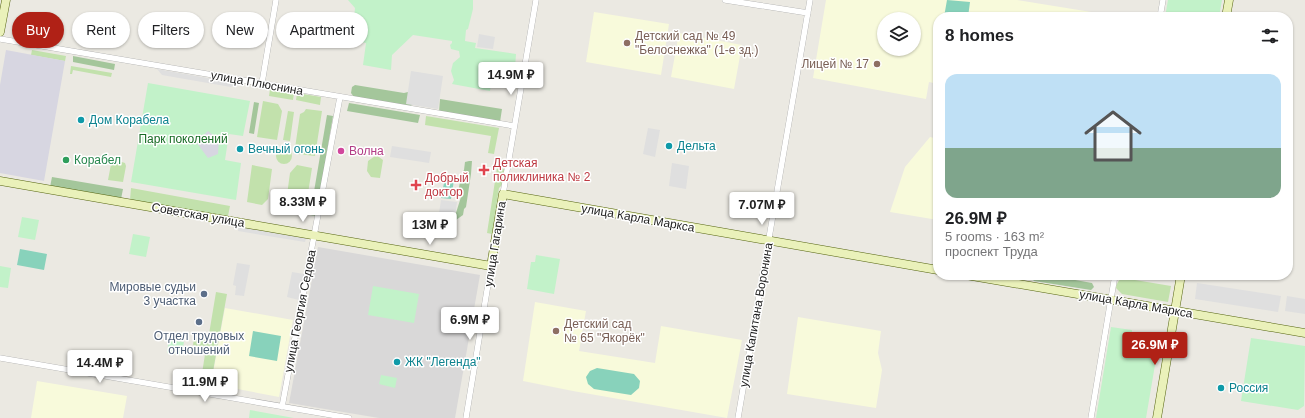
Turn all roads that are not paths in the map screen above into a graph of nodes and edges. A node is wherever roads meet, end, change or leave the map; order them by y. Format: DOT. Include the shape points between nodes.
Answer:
graph roads {
  1 [pos="6,0"];
  2 [pos="276,0"];
  3 [pos="536,0"];
  4 [pos="725,0"];
  5 [pos="810,0"];
  6 [pos="1163,0"];
  7 [pos="1229,0"];
  8 [pos="1161,12"];
  9 [pos="1227,12"];
  10 [pos="808,13"];
  11 [pos="0,32"];
  12 [pos="0,39"];
  13 [pos="262,83"];
  14 [pos="340,97"];
  15 [pos="514,126"];
  16 [pos="0,181"];
  17 [pos="503,194"];
  18 [pos="315,236"];
  19 [pos="768,241"];
  20 [pos="491,266"];
  21 [pos="933,269"];
  22 [pos="995,280"];
  23 [pos="1114,280"];
  24 [pos="1180,280"];
  25 [pos="1110,300"];
  26 [pos="1175,311"];
  27 [pos="1305,333"];
  28 [pos="0,358"];
  29 [pos="282,407"];
  30 [pos="349,418"];
  31 [pos="466,418"];
  32 [pos="738,418"];
  33 [pos="1091,418"];
  34 [pos="1157,418"];
  1 -- 11 [label="street"];
  2 -- 13 [label="street"];
  3 -- 15 [label="street, улица Гагарина"];
  4 -- 10 [label="street"];
  5 -- 10 [label="street, улица Капитана Воронина"];
  6 -- 8 [label="street"];
  7 -- 9 [label="street"];
  10 -- 19 [label="street, улица Капитана Воронина"];
  12 -- 13 [label="street, улица Плюснина"];
  13 -- 14 [label="street, улица Плюснина"];
  14 -- 15 [label="street, улица Плюснина"];
  14 -- 18 [label="street, улица Георгия Седова"];
  15 -- 17 [label="street, улица Гагарина"];
  16 -- 18 [label="street, Советская улица"];
  17 -- 19 [label="street, улица Карла Маркса"];
  17 -- 20 [label="street, улица Гагарина"];
  18 -- 20 [label="street, Советская улица"];
  18 -- 29 [label="street, улица Георгия Седова"];
  19 -- 21 [label="street, улица Карла Маркса"];
  19 -- 32 [label="street, улица Капитана Воронина"];
  20 -- 31 [label="street, улица Гагарина"];
  22 -- 25 [label="street, улица Карла Маркса"];
  23 -- 25 [label="street"];
  24 -- 26 [label="street"];
  25 -- 26 [label="street, улица Карла Маркса"];
  25 -- 33 [label="street"];
  26 -- 27 [label="street, улица Карла Маркса"];
  26 -- 34 [label="street"];
  28 -- 29 [label="street"];
  29 -- 30 [label="street"];
}
